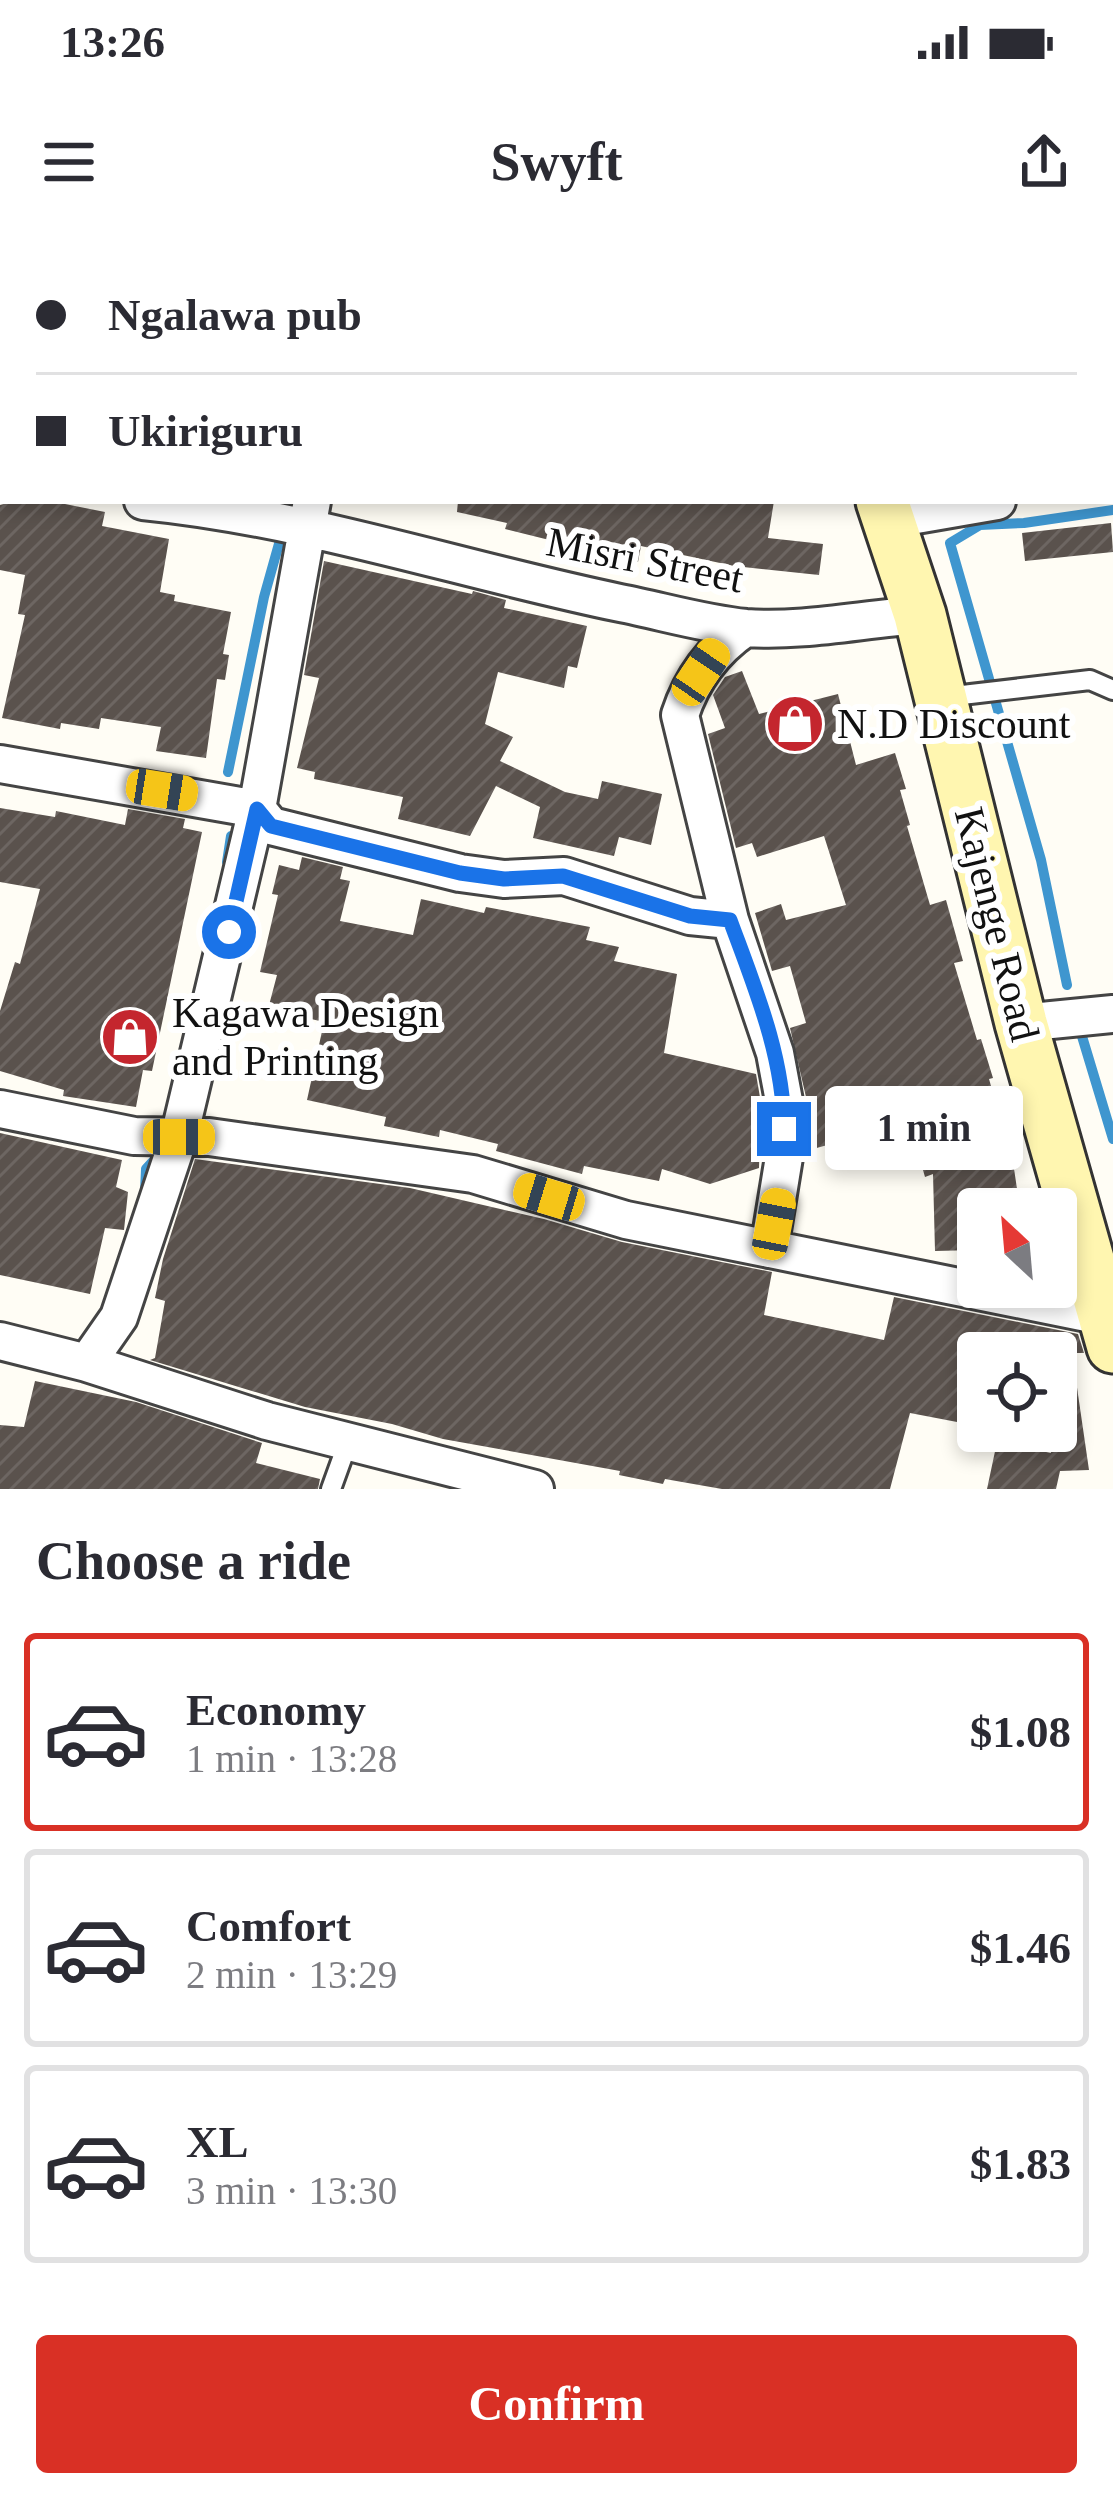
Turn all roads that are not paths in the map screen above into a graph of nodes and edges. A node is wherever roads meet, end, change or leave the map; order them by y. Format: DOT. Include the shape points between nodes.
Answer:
graph roads {
  1 [pos="171,504"];
  2 [pos="960,504"];
  3 [pos="885,510"];
  4 [pos="309,514"];
  5 [pos="920,615"];
  6 [pos="745,628"];
  7 [pos="1113,690"];
  8 [pos="940,697"];
  9 [pos="0,764"];
  10 [pos="257,809"];
  11 [pos="730,920"];
  12 [pos="1113,1014"];
  13 [pos="1021,1023"];
  14 [pos="0,1109"];
  15 [pos="179,1137"];
  16 [pos="769,1249"];
  17 [pos="1107,1332"];
  18 [pos="0,1341"];
  19 [pos="87,1363"];
  20 [pos="348,1442"];
  21 [pos="331,1489"];
  22 [pos="535,1489"];
  1 -- 4 [label="street, Misri Street"];
  2 -- 3 [label="street"];
  3 -- 5 [label="street, Kajenge Road"];
  4 -- 6 [label="street, Misri Street" via="549,588"];
  4 -- 10 [label="street"];
  5 -- 6 [label="street, Misri Street"];
  5 -- 8 [label="street, Kajenge Road"];
  6 -- 11 [label="street" via="719,646 680,715"];
  7 -- 8 [label="lane" via="1090,680"];
  8 -- 13 [label="street, Kajenge Road"];
  9 -- 10 [label="street"];
  10 -- 11 [label="street" via="271,826 460,873 563,876 690,916"];
  10 -- 15 [label="street"];
  11 -- 16 [label="street" via="784,1101"];
  12 -- 13 [label="street"];
  13 -- 17 [label="street, Kajenge Road"];
  14 -- 15 [label="street" via="106,1132"];
  15 -- 16 [label="street" via="472,1174 626,1220"];
  15 -- 19 [label="street" via="119,1317"];
  16 -- 17 [label="street"];
  18 -- 19 [label="street"];
  19 -- 20 [label="street"];
  20 -- 21 [label="lane"];
  20 -- 22 [label="street"];
}
